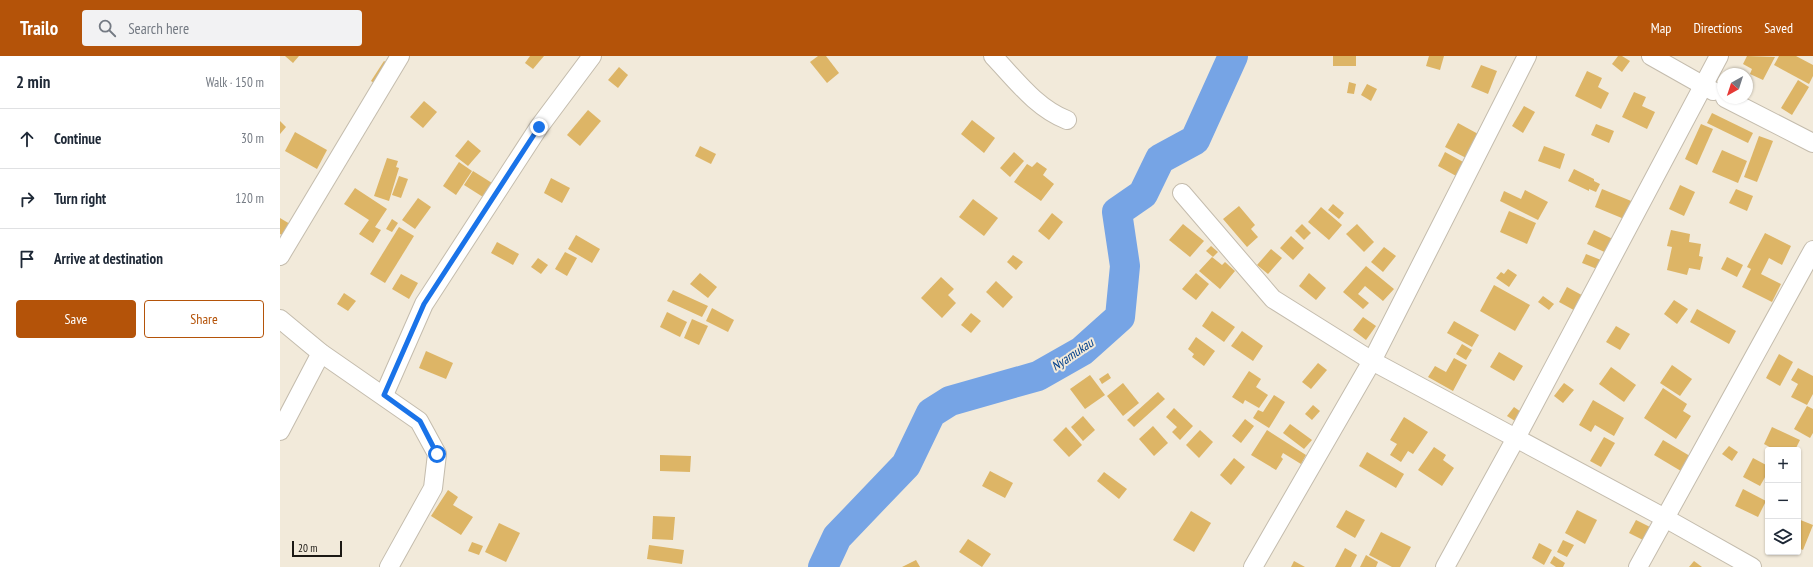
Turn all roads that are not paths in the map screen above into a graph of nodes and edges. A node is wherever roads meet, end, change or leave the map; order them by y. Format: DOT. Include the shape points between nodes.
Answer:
graph roads {
  1 [pos="400,56"];
  2 [pos="592,56"];
  3 [pos="993,56"];
  4 [pos="1527,56"];
  5 [pos="1651,56"];
  6 [pos="1719,56"];
  7 [pos="1702,86"];
  8 [pos="1717,94"];
  9 [pos="1737,104"];
  10 [pos="1067,120"];
  11 [pos="1813,144"];
  12 [pos="1182,193"];
  13 [pos="1813,250"];
  14 [pos="280,256"];
  15 [pos="280,319"];
  16 [pos="321,353"];
  17 [pos="1372,361"];
  18 [pos="384,395"];
  19 [pos="280,431"];
  20 [pos="1516,438"];
  21 [pos="1665,518"];
  22 [pos="389,567"];
  23 [pos="1253,567"];
  24 [pos="1445,567"];
  25 [pos="1638,567"];
  26 [pos="1752,567"];
  1 -- 14 [label="street"];
  2 -- 18 [label="street" via="539,127 424,304"];
  3 -- 10 [label="street" via="1034,99 1052,114"];
  4 -- 17 [label="street"];
  5 -- 7 [label="street"];
  6 -- 7 [label="street"];
  7 -- 8 [label="street"];
  7 -- 20 [label="street"];
  9 -- 11 [label="street"];
  12 -- 17 [label="street" via="1273,299"];
  13 -- 21 [label="street"];
  15 -- 16 [label="street"];
  16 -- 18 [label="street"];
  16 -- 19 [label="street"];
  17 -- 20 [label="street"];
  17 -- 23 [label="street"];
  18 -- 22 [label="street" via="420,421 437,454 433,488"];
  20 -- 21 [label="street"];
  20 -- 24 [label="street"];
  21 -- 25 [label="street"];
  21 -- 26 [label="street"];
}
